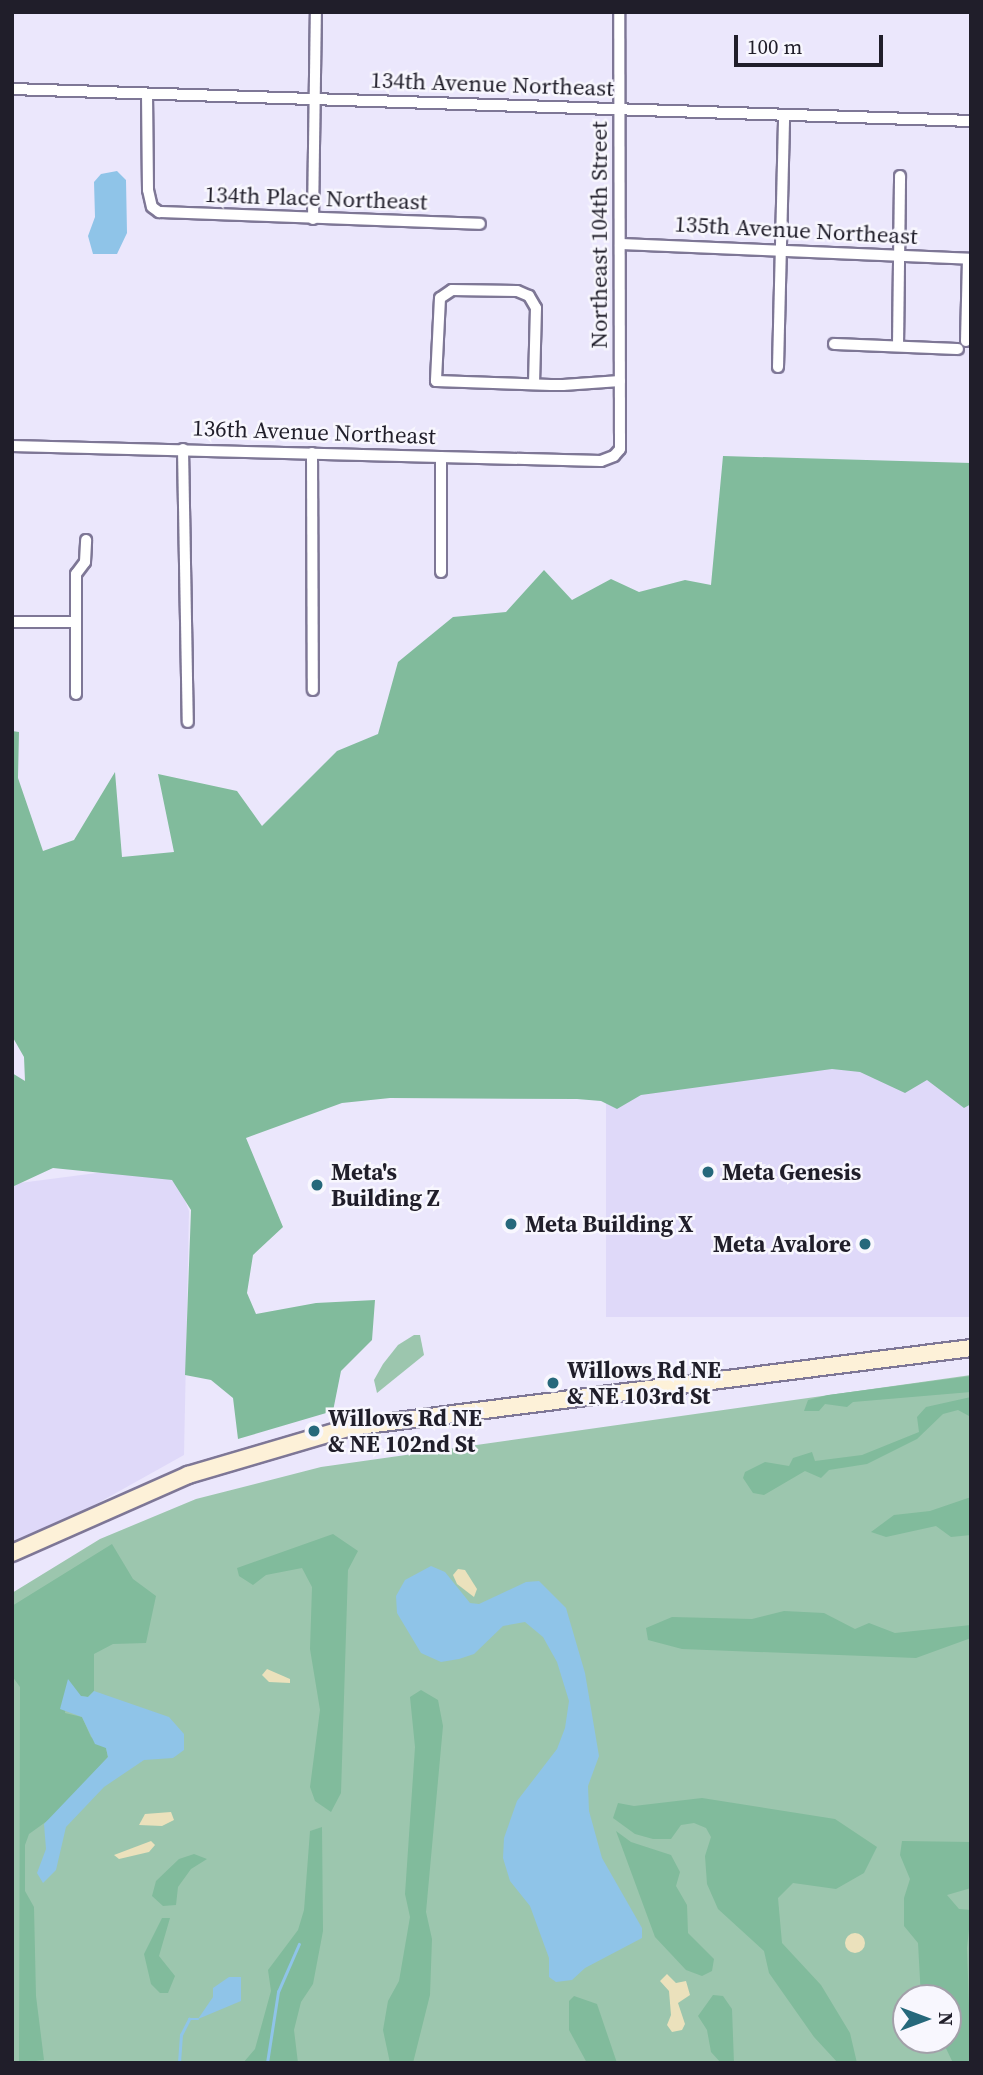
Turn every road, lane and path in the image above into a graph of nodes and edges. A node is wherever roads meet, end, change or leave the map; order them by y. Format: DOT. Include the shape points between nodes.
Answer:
graph roads {
  1 [pos="316,12"];
  2 [pos="619,12"];
  3 [pos="12,89"];
  4 [pos="147,94"];
  5 [pos="316,99"];
  6 [pos="620,109"];
  7 [pos="784,116"];
  8 [pos="971,121"];
  9 [pos="900,176"];
  10 [pos="313,219"];
  11 [pos="480,224"];
  12 [pos="620,244"];
  13 [pos="782,252"];
  14 [pos="899,257"];
  15 [pos="970,259"];
  16 [pos="834,344"];
  17 [pos="898,345"];
  18 [pos="778,367"];
  19 [pos="620,381"];
  20 [pos="534,384"];
  21 [pos="12,446"];
  22 [pos="183,449"];
  23 [pos="312,453"];
  24 [pos="614,456"];
  25 [pos="442,457"];
  26 [pos="86,540"];
  27 [pos="442,572"];
  28 [pos="12,622"];
  29 [pos="75,622"];
  30 [pos="313,690"];
  31 [pos="76,694"];
  32 [pos="188,722"];
  33 [pos="971,1348"];
  34 [pos="12,1553"];
  1 -- 5 [label="street"];
  2 -- 6 [label="street, Northeast 104th Street"];
  3 -- 4 [label="street, 134th Avenue Northeast"];
  4 -- 5 [label="street, 134th Avenue Northeast"];
  4 -- 10 [label="street, 134th Place Northeast" via="152,207 168,215"];
  5 -- 6 [label="street, 134th Avenue Northeast"];
  5 -- 10 [label="street"];
  6 -- 7 [label="street, 134th Avenue Northeast"];
  6 -- 12 [label="street, Northeast 104th Street"];
  7 -- 8 [label="street, 134th Avenue Northeast"];
  7 -- 13 [label="street"];
  9 -- 14 [label="street"];
  10 -- 11 [label="street, 134th Place Northeast"];
  12 -- 13 [label="street, 135th Avenue Northeast"];
  12 -- 19 [label="street, Northeast 104th Street"];
  13 -- 14 [label="street, 135th Avenue Northeast"];
  13 -- 18 [label="street"];
  14 -- 15 [label="street, 135th Avenue Northeast"];
  14 -- 17 [label="street"];
  15 -- 17 [label="street" via="962,345"];
  16 -- 17 [label="street"];
  19 -- 20 [label="street"];
  19 -- 24 [label="street, Northeast 104th Street" via="620,449"];
  20 -- 20 [label="street" via="436,381 440,298 452,290 517,291 529,296 536,308"];
  21 -- 22 [label="street, 136th Avenue Northeast"];
  22 -- 23 [label="street, 136th Avenue Northeast"];
  22 -- 32 [label="street"];
  23 -- 25 [label="street, 136th Avenue Northeast"];
  23 -- 30 [label="street"];
  24 -- 25 [label="street, 136th Avenue Northeast" via="601,461"];
  25 -- 27 [label="street"];
  26 -- 29 [label="street" via="85,562 76,574"];
  28 -- 29 [label="street"];
  29 -- 31 [label="street"];
  33 -- 34 [label="main road" via="351,1427 188,1475"];
}
